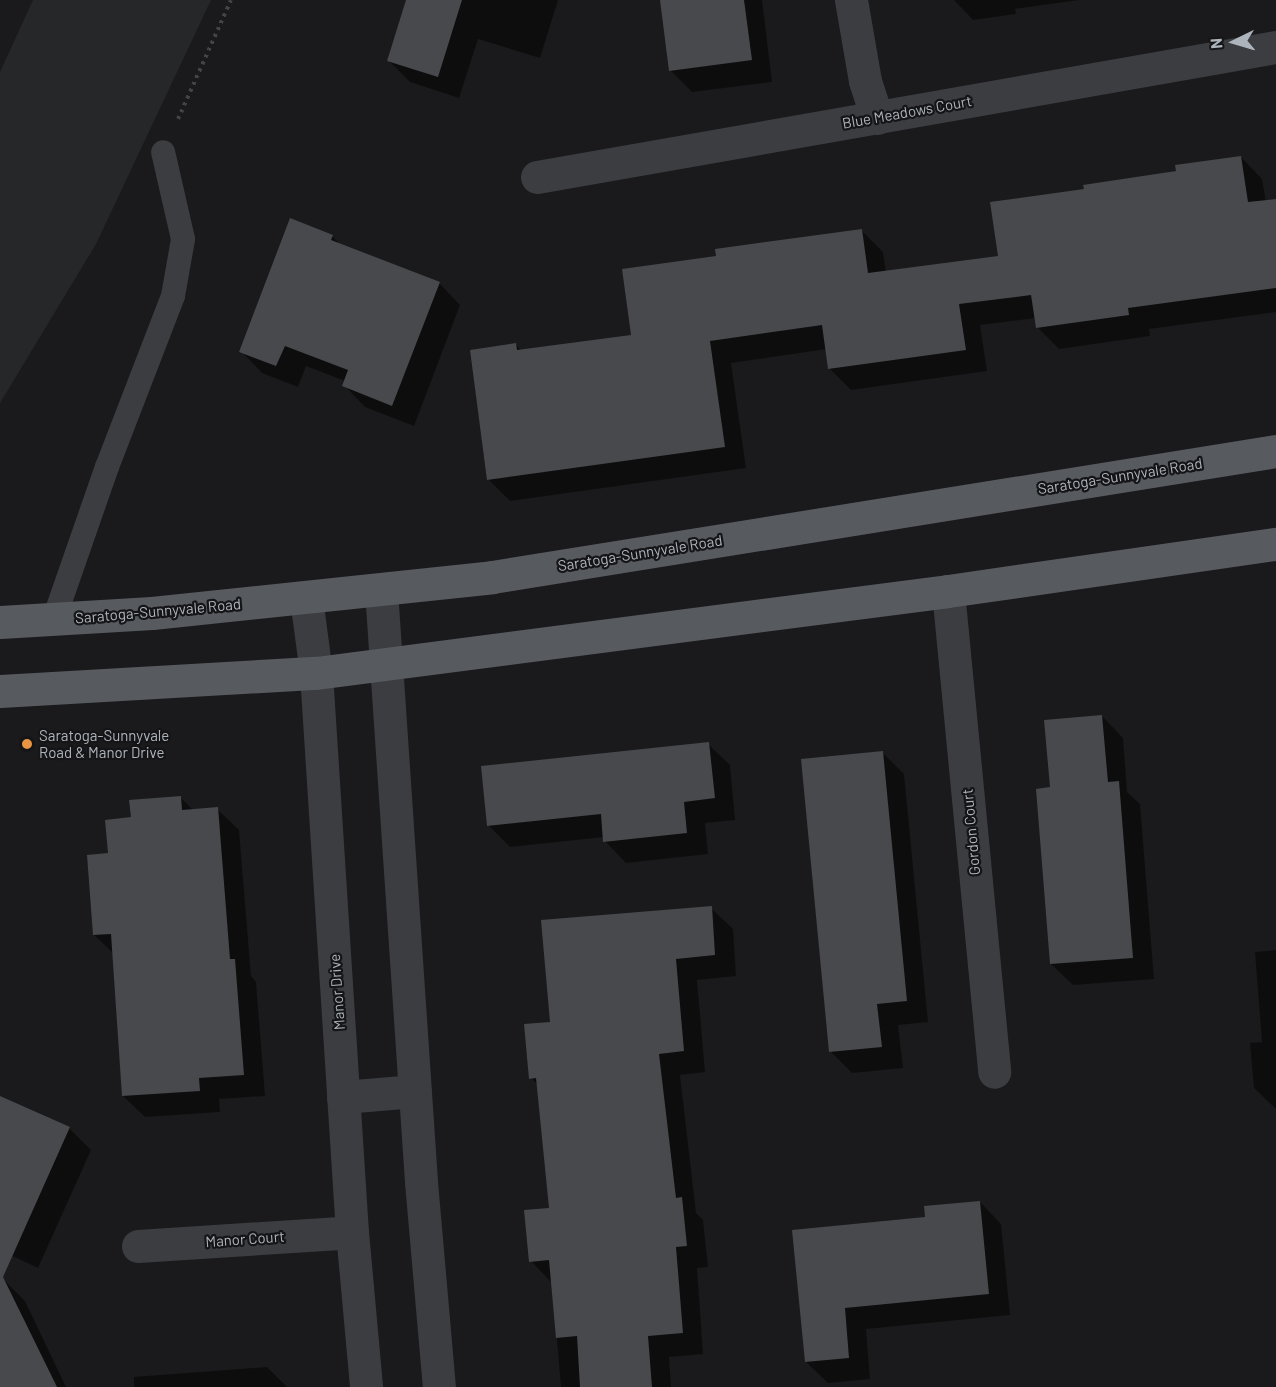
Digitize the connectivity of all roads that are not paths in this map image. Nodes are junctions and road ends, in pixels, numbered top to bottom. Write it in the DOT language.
graph roads {
  1 [pos="851,0"];
  2 [pos="1276,47"];
  3 [pos="876,118"];
  4 [pos="163,153"];
  5 [pos="537,177"];
  6 [pos="1276,451"];
  7 [pos="1276,544"];
  8 [pos="381,590"];
  9 [pos="948,591"];
  10 [pos="306,598"];
  11 [pos="54,619"];
  12 [pos="0,622"];
  13 [pos="387,664"];
  14 [pos="316,673"];
  15 [pos="0,691"];
  16 [pos="994,1072"];
  17 [pos="415,1091"];
  18 [pos="344,1097"];
  19 [pos="352,1232"];
  20 [pos="138,1246"];
  21 [pos="366,1387"];
  22 [pos="439,1387"];
  1 -- 3 [label="street"];
  2 -- 3 [label="street, Blue Meadows Court"];
  3 -- 5 [label="street, Blue Meadows Court"];
  4 -- 11 [label="lane"];
  6 -- 8 [label="main road, Saratoga-Sunnyvale Road"];
  7 -- 9 [label="main road"];
  8 -- 10 [label="main road, Saratoga-Sunnyvale Road"];
  8 -- 13 [label="street"];
  9 -- 13 [label="main road"];
  9 -- 16 [label="street, Gordon Court"];
  10 -- 11 [label="main road, Saratoga-Sunnyvale Road"];
  10 -- 14 [label="street, Manor Drive"];
  11 -- 12 [label="main road, Saratoga-Sunnyvale Road"];
  13 -- 14 [label="main road"];
  13 -- 17 [label="street"];
  14 -- 15 [label="main road"];
  14 -- 18 [label="street, Manor Drive"];
  17 -- 18 [label="street"];
  17 -- 22 [label="street"];
  18 -- 19 [label="street, Manor Drive"];
  19 -- 20 [label="street, Manor Court"];
  19 -- 21 [label="street, Manor Drive"];
}
